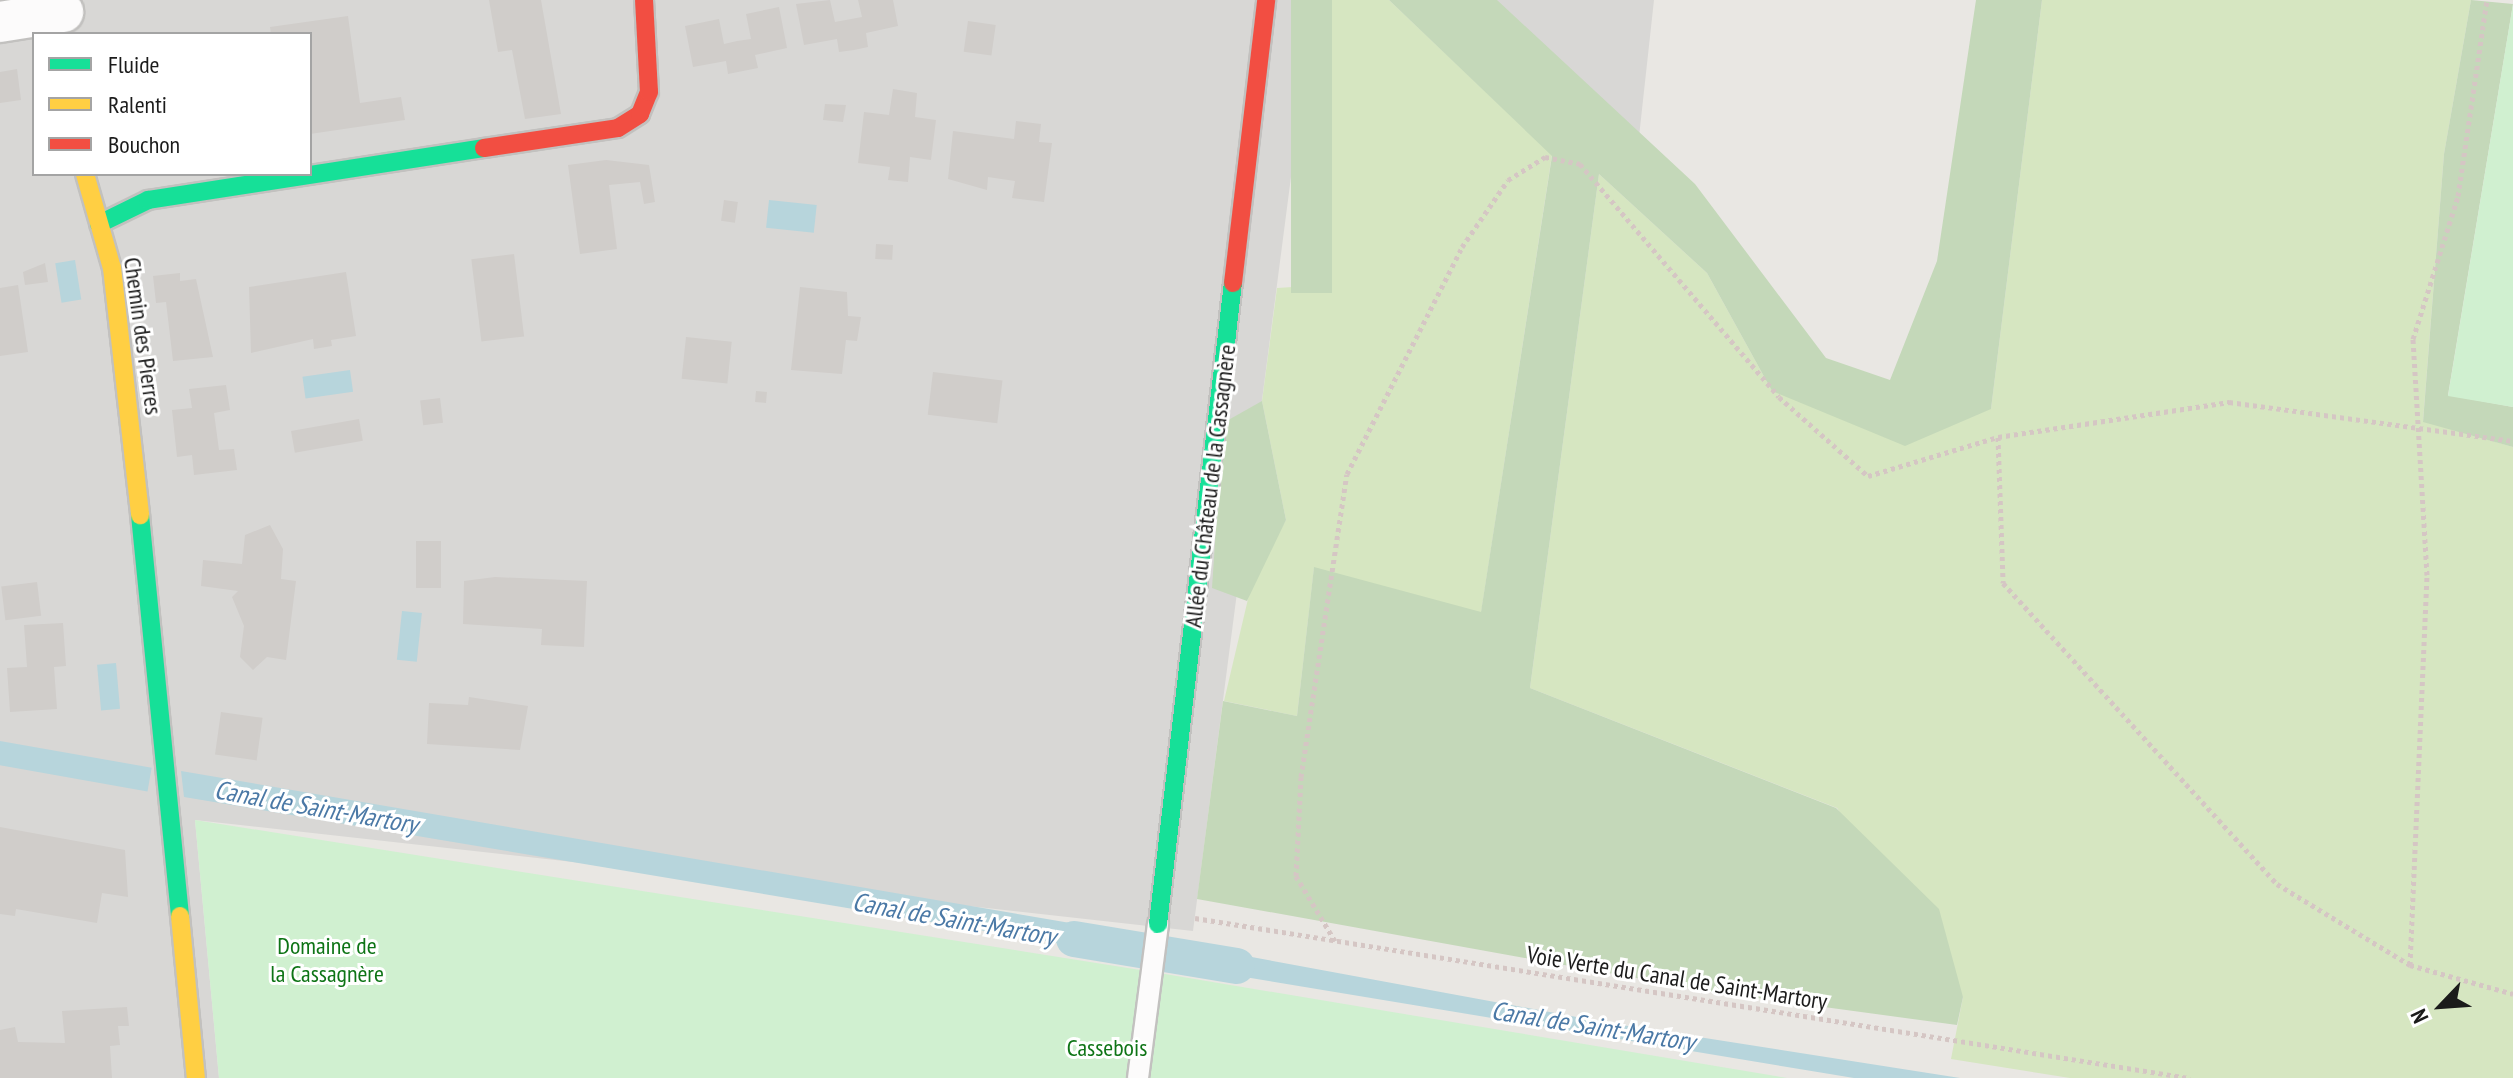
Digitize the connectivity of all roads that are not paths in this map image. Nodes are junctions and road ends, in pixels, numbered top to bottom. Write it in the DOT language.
graph roads {
  1 [pos="644,0"];
  2 [pos="1266,0"];
  3 [pos="63,15"];
  4 [pos="0,22"];
  5 [pos="86,176"];
  6 [pos="99,224"];
  7 [pos="1159,919"];
  8 [pos="196,1078"];
  9 [pos="1138,1078"];
  1 -- 6 [label="street"];
  2 -- 7 [label="street, Allée du Château de la Cassagnère"];
  3 -- 4 [label="street"];
  5 -- 6 [label="street, Chemin des Pierres"];
  6 -- 8 [label="street, Chemin des Pierres"];
  7 -- 9 [label="lane, Allée du Château de la Cassagnère"];
}
